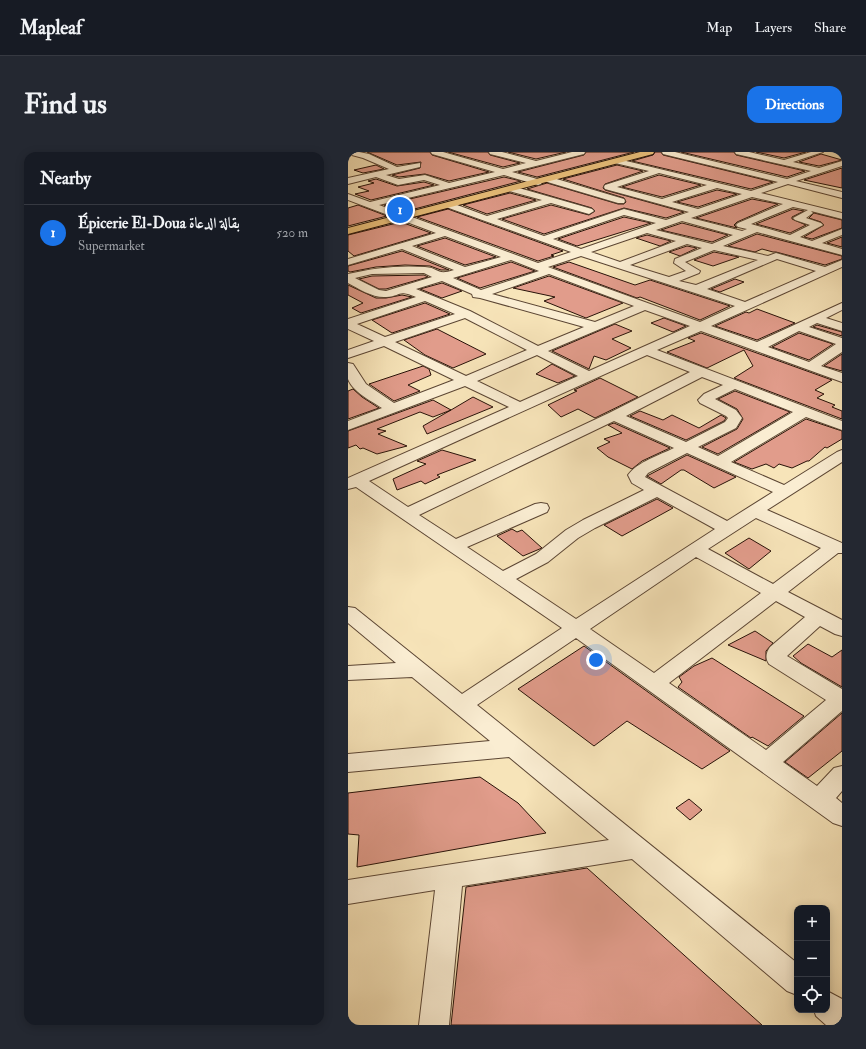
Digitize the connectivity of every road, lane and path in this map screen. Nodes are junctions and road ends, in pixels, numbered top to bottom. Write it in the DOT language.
graph roads {
  1 [pos="350,152"];
  2 [pos="493,152"];
  3 [pos="558,152"];
  4 [pos="581,152"];
  5 [pos="650,152"];
  6 [pos="666,152"];
  7 [pos="739,152"];
  8 [pos="438,153"];
  9 [pos="752,153"];
  10 [pos="377,154"];
  11 [pos="468,154"];
  12 [pos="570,155"];
  13 [pos="366,156"];
  14 [pos="454,157"];
  15 [pos="618,160"];
  16 [pos="408,161"];
  17 [pos="820,161"];
  18 [pos="348,162"];
  19 [pos="785,162"];
  20 [pos="536,164"];
  21 [pos="387,166"];
  22 [pos="838,167"];
  23 [pos="395,169"];
  24 [pos="348,170"];
  25 [pos="660,170"];
  26 [pos="504,172"];
  27 [pos="373,178"];
  28 [pos="348,181"];
  29 [pos="542,181"];
  30 [pos="453,182"];
  31 [pos="788,182"];
  32 [pos="717,185"];
  33 [pos="512,189"];
  34 [pos="394,191"];
  35 [pos="754,194"];
  36 [pos="489,195"];
  37 [pos="842,195"];
  38 [pos="407,196"];
  39 [pos="640,196"];
  40 [pos="348,197"];
  41 [pos="552,200"];
  42 [pos="623,201"];
  43 [pos="663,202"];
  44 [pos="792,204"];
  45 [pos="368,205"];
  46 [pos="449,205"];
  47 [pos="815,209"];
  48 [pos="698,212"];
  49 [pos="622,213"];
  50 [pos="842,216"];
  51 [pos="402,218"];
  52 [pos="486,218"];
  53 [pos="682,218"];
  54 [pos="667,223"];
  55 [pos="586,225"];
  56 [pos="538,227"];
  57 [pos="755,229"];
  58 [pos="349,230"];
  59 [pos="647,230"];
  60 [pos="523,232"];
  61 [pos="842,232"];
  62 [pos="445,233"];
  63 [pos="741,234"];
  64 [pos="791,238"];
  65 [pos="544,239"];
  66 [pos="686,241"];
  67 [pos="812,244"];
  68 [pos="403,246"];
  69 [pos="713,246"];
  70 [pos="580,252"];
  71 [pos="842,252"];
  72 [pos="511,257"];
  73 [pos="768,258"];
  74 [pos="349,261"];
  75 [pos="620,265"];
  76 [pos="835,268"];
  77 [pos="543,269"];
  78 [pos="372,271"];
  79 [pos="465,271"];
  80 [pos="687,275"];
  81 [pos="348,278"];
  82 [pos="443,278"];
  83 [pos="669,281"];
  84 [pos="712,283"];
  85 [pos="697,288"];
  86 [pos="407,289"];
  87 [pos="480,294"];
  88 [pos="426,297"];
  89 [pos="445,305"];
  90 [pos="644,306"];
  91 [pos="745,306"];
  92 [pos="842,306"];
  93 [pos="466,314"];
  94 [pos="817,319"];
  95 [pos="348,324"];
  96 [pos="595,326"];
  97 [pos="700,326"];
  98 [pos="798,327"];
  99 [pos="842,328"];
  100 [pos="385,342"];
  101 [pos="842,342"];
  102 [pos="842,346"];
  103 [pos="757,347"];
  104 [pos="538,350"];
  105 [pos="645,350"];
  106 [pos="348,354"];
  107 [pos="348,367"];
  108 [pos="810,367"];
  109 [pos="701,372"];
  110 [pos="588,376"];
  111 [pos="842,378"];
  112 [pos="465,380"];
  113 [pos="733,385"];
  114 [pos="520,407"];
  115 [pos="393,409"];
  116 [pos="806,411"];
  117 [pos="614,416"];
  118 [pos="348,426"];
  119 [pos="842,426"];
  120 [pos="687,448"];
  121 [pos="842,455"];
  122 [pos="719,462"];
  123 [pos="352,482"];
  124 [pos="657,490"];
  125 [pos="785,491"];
  126 [pos="541,508"];
  127 [pos="755,511"];
  128 [pos="407,514"];
  129 [pos="727,528"];
  130 [pos="454,546"];
  131 [pos="838,548"];
  132 [pos="695,549"];
  133 [pos="502,579"];
  134 [pos="774,592"];
  135 [pos="348,613"];
  136 [pos="818,616"];
  137 [pos="575,628"];
  138 [pos="842,629"];
  139 [pos="416,669"];
  140 [pos="348,673"];
  141 [pos="654,684"];
  142 [pos="842,699"];
  143 [pos="461,705"];
  144 [pos="514,748"];
  145 [pos="348,763"];
  146 [pos="766,763"];
  147 [pos="842,775"];
  148 [pos="819,800"];
  149 [pos="842,816"];
  150 [pos="636,847"];
  151 [pos="450,876"];
  152 [pos="348,892"];
  153 [pos="794,979"];
  154 [pos="434,1025"];
  1 -- 13 [label="street"];
  2 -- 20 [label="street"];
  3 -- 12 [label="street"];
  4 -- 12 [label="street"];
  5 -- 15 [label="main road"];
  6 -- 31 [label="street"];
  7 -- 9 [label="street"];
  8 -- 14 [label="street"];
  8 -- 16 [label="street"];
  9 -- 19 [label="street"];
  10 -- 13 [label="street"];
  11 -- 14 [label="street"];
  12 -- 20 [label="street"];
  13 -- 18 [label="street"];
  13 -- 21 [label="street"];
  14 -- 26 [label="street"];
  15 -- 25 [label="street"];
  15 -- 29 [label="main road"];
  16 -- 21 [label="street"];
  16 -- 23 [label="street"];
  17 -- 19 [label="street"];
  17 -- 19 [label="street"];
  17 -- 22 [label="street"];
  17 -- 31 [label="street"];
  20 -- 26 [label="street"];
  21 -- 23 [label="street"];
  23 -- 27 [label="street"];
  24 -- 27 [label="street"];
  25 -- 32 [label="street"];
  25 -- 39 [label="street"];
  26 -- 29 [label="street"];
  26 -- 30 [label="street"];
  27 -- 28 [label="street"];
  27 -- 30 [label="street"];
  29 -- 33 [label="main road"];
  29 -- 42 [label="street"];
  30 -- 36 [label="street"];
  30 -- 38 [label="street"];
  31 -- 35 [label="street"];
  31 -- 37 [label="street"];
  32 -- 35 [label="street"];
  32 -- 43 [label="street"];
  33 -- 36 [label="main road"];
  33 -- 41 [label="street"];
  34 -- 38 [label="street"];
  35 -- 44 [label="street"];
  35 -- 48 [label="street"];
  36 -- 46 [label="main road"];
  38 -- 45 [label="street"];
  39 -- 42 [label="street"];
  39 -- 43 [label="street"];
  40 -- 45 [label="street"];
  41 -- 52 [label="street"];
  41 -- 55 [label="street"];
  42 -- 49 [label="street"];
  43 -- 48 [label="street"];
  44 -- 47 [label="street"];
  44 -- 57 [label="street"];
  45 -- 51 [label="street"];
  46 -- 51 [label="main road"];
  46 -- 52 [label="street"];
  47 -- 50 [label="street"];
  47 -- 64 [label="street"];
  48 -- 53 [label="street"];
  49 -- 54 [label="street"];
  49 -- 55 [label="street"];
  51 -- 58 [label="main road"];
  51 -- 62 [label="street"];
  52 -- 60 [label="street"];
  53 -- 54 [label="street"];
  53 -- 63 [label="street"];
  54 -- 59 [label="street"];
  55 -- 65 [label="street"];
  56 -- 60 [label="street"];
  57 -- 63 [label="street"];
  57 -- 64 [label="street"];
  59 -- 66 [label="street"];
  59 -- 70 [label="street"];
  60 -- 65 [label="street"];
  61 -- 67 [label="street"];
  62 -- 68 [label="street"];
  62 -- 72 [label="street"];
  63 -- 69 [label="street"];
  64 -- 67 [label="street"];
  65 -- 70 [label="street"];
  66 -- 69 [label="street"];
  66 -- 75 [label="street"];
  67 -- 71 [label="street"];
  68 -- 74 [label="street"];
  68 -- 79 [label="street"];
  69 -- 73 [label="street"];
  69 -- 80 [label="street"];
  70 -- 75 [label="street"];
  70 -- 77 [label="street"];
  72 -- 77 [label="street"];
  72 -- 79 [label="street"];
  73 -- 76 [label="street"];
  73 -- 84 [label="street"];
  74 -- 78 [label="street"];
  75 -- 83 [label="street"];
  76 -- 91 [label="street"];
  77 -- 87 [label="street"];
  77 -- 90 [label="street"];
  78 -- 81 [label="street"];
  78 -- 82 [label="street"];
  79 -- 82 [label="street"];
  80 -- 83 [label="street"];
  80 -- 84 [label="street"];
  81 -- 86 [label="street"];
  82 -- 86 [label="street"];
  82 -- 87 [label="street"];
  83 -- 85 [label="street"];
  84 -- 85 [label="street"];
  85 -- 91 [label="street"];
  86 -- 88 [label="street"];
  87 -- 89 [label="street"];
  87 -- 96 [label="street"];
  88 -- 89 [label="street"];
  88 -- 95 [label="street"];
  89 -- 93 [label="street"];
  90 -- 96 [label="street"];
  90 -- 97 [label="street"];
  91 -- 97 [label="street"];
  92 -- 94 [label="street"];
  93 -- 100 [label="street"];
  93 -- 104 [label="street"];
  94 -- 98 [label="street"];
  94 -- 99 [label="street"];
  95 -- 100 [label="street"];
  96 -- 104 [label="street"];
  97 -- 103 [label="street"];
  97 -- 105 [label="street"];
  98 -- 101 [label="street"];
  98 -- 103 [label="street"];
  100 -- 106 [label="street"];
  100 -- 112 [label="street"];
  102 -- 108 [label="street"];
  103 -- 108 [label="street"];
  104 -- 110 [label="street"];
  104 -- 112 [label="street"];
  105 -- 109 [label="street"];
  105 -- 110 [label="street"];
  107 -- 115 [label="street"];
  108 -- 111 [label="street"];
  109 -- 113 [label="street"];
  109 -- 117 [label="street"];
  110 -- 114 [label="street"];
  112 -- 114 [label="street"];
  112 -- 115 [label="street"];
  113 -- 116 [label="street"];
  113 -- 120 [label="street"];
  114 -- 123 [label="street"];
  115 -- 118 [label="street"];
  116 -- 119 [label="street"];
  116 -- 122 [label="street"];
  117 -- 120 [label="street"];
  117 -- 128 [label="street"];
  120 -- 122 [label="street"];
  120 -- 124 [label="street"];
  121 -- 125 [label="street"];
  122 -- 125 [label="street"];
  123 -- 128 [label="street"];
  124 -- 129 [label="street"];
  124 -- 133 [label="street"];
  125 -- 127 [label="street"];
  126 -- 130 [label="street"];
  127 -- 129 [label="street"];
  127 -- 131 [label="street"];
  128 -- 130 [label="street"];
  129 -- 132 [label="street"];
  130 -- 133 [label="street"];
  131 -- 134 [label="street"];
  132 -- 134 [label="street"];
  132 -- 137 [label="street"];
  133 -- 137 [label="street"];
  134 -- 136 [label="street"];
  134 -- 141 [label="street"];
  135 -- 139 [label="street"];
  136 -- 138 [label="street"];
  136 -- 142 [label="street"];
  137 -- 141 [label="street"];
  137 -- 143 [label="street"];
  139 -- 140 [label="street"];
  139 -- 143 [label="street"];
  141 -- 146 [label="street"];
  142 -- 146 [label="street"];
  143 -- 144 [label="street"];
  144 -- 145 [label="street"];
  144 -- 150 [label="street"];
  146 -- 148 [label="street"];
  147 -- 148 [label="street"];
  148 -- 149 [label="street"];
  150 -- 151 [label="street"];
  150 -- 153 [label="street"];
  151 -- 152 [label="street"];
  151 -- 154 [label="street"];
}
